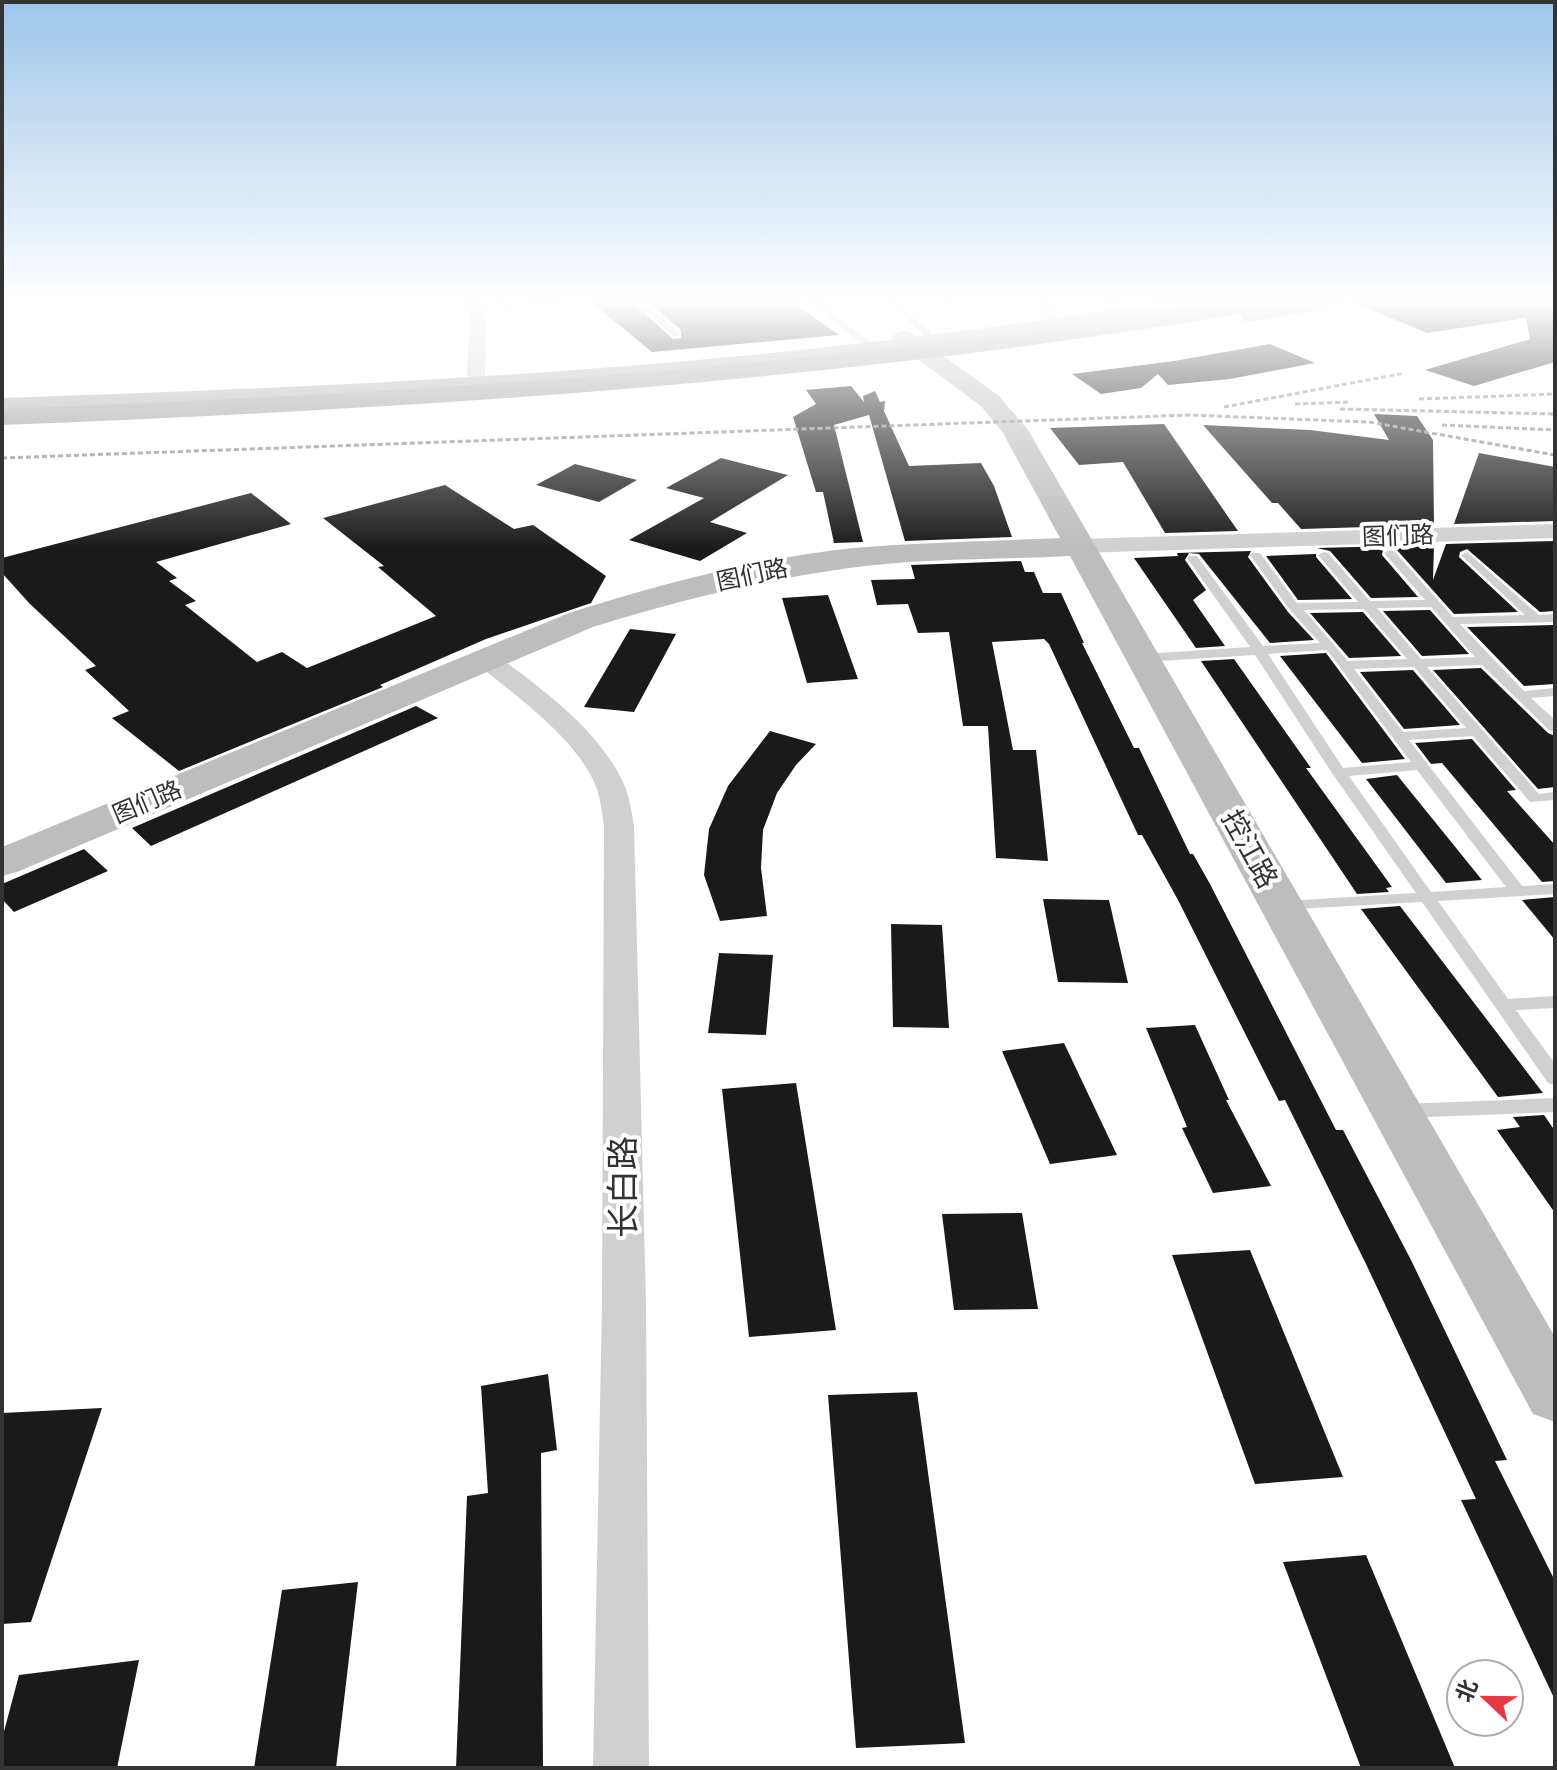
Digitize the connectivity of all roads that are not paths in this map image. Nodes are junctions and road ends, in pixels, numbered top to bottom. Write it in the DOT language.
graph roads {
  1 [pos="337,384"];
  2 [pos="416,384"];
  3 [pos="467,384"];
  4 [pos="556,384"];
  5 [pos="624,384"];
  6 [pos="628,384"];
  7 [pos="636,384"];
  8 [pos="654,384"];
  9 [pos="969,384"];
  10 [pos="339,399"];
  11 [pos="2,402"];
  12 [pos="393,405"];
  13 [pos="2,417"];
  14 [pos="1555,531"];
  15 [pos="1080,546"];
  16 [pos="1390,553"];
  17 [pos="1256,555"];
  18 [pos="1324,555"];
  19 [pos="1467,555"];
  20 [pos="1193,558"];
  21 [pos="1434,603"];
  22 [pos="1367,605"];
  23 [pos="1294,607"];
  24 [pos="1535,618"];
  25 [pos="1555,618"];
  26 [pos="1450,621"];
  27 [pos="1330,646"];
  28 [pos="1258,649"];
  29 [pos="1143,658"];
  30 [pos="486,659"];
  31 [pos="1485,661"];
  32 [pos="1418,664"];
  33 [pos="1345,665"];
  34 [pos="1555,692"];
  35 [pos="1521,695"];
  36 [pos="1555,728"];
  37 [pos="1477,731"];
  38 [pos="1399,737"];
  39 [pos="1420,765"];
  40 [pos="1339,773"];
  41 [pos="1555,796"];
  42 [pos="2,863"];
  43 [pos="1555,889"];
  44 [pos="1517,891"];
  45 [pos="1429,897"];
  46 [pos="1282,906"];
  47 [pos="1555,1002"];
  48 [pos="1504,1005"];
  49 [pos="1555,1078"];
  50 [pos="1555,1105"];
  51 [pos="1398,1111"];
  52 [pos="1550,1377"];
  53 [pos="621,1768"];
  1 -- 11 [label="main road"];
  2 -- 11 [label="highway"];
  3 -- 11 [label="main road"];
  4 -- 10 [label="main road"];
  5 -- 6 [label="highway"];
  5 -- 7 [label="highway"];
  5 -- 13 [label="highway"];
  8 -- 12 [label="main road"];
  9 -- 15 [label="main road, 控江路"];
  10 -- 12 [label="main road"];
  10 -- 13 [label="main road"];
  12 -- 13 [label="main road"];
  14 -- 15 [label="street, 图们路"];
  15 -- 29 [label="main road, 控江路"];
  15 -- 30 [label="main road, 图们路"];
  16 -- 21 [label="lane"];
  17 -- 23 [label="lane"];
  18 -- 22 [label="lane"];
  19 -- 24 [label="lane"];
  20 -- 28 [label="lane"];
  21 -- 22 [label="lane"];
  21 -- 26 [label="lane"];
  22 -- 23 [label="lane"];
  22 -- 32 [label="lane"];
  23 -- 27 [label="lane"];
  24 -- 25 [label="lane"];
  24 -- 26 [label="lane"];
  26 -- 31 [label="lane"];
  27 -- 28 [label="lane"];
  27 -- 33 [label="lane"];
  28 -- 29 [label="lane"];
  28 -- 40 [label="lane"];
  29 -- 46 [label="main road, 控江路"];
  30 -- 42 [label="main road, 图们路"];
  30 -- 53 [label="street, 长白路"];
  31 -- 32 [label="lane"];
  31 -- 35 [label="lane"];
  32 -- 33 [label="lane"];
  32 -- 37 [label="lane"];
  33 -- 38 [label="lane"];
  34 -- 35 [label="lane"];
  35 -- 36 [label="lane"];
  37 -- 38 [label="lane"];
  37 -- 41 [label="lane"];
  38 -- 39 [label="lane"];
  39 -- 40 [label="lane"];
  39 -- 44 [label="lane"];
  40 -- 45 [label="lane"];
  43 -- 44 [label="lane"];
  44 -- 45 [label="lane"];
  45 -- 46 [label="lane"];
  45 -- 48 [label="lane"];
  46 -- 51 [label="main road, 控江路"];
  47 -- 48 [label="lane"];
  48 -- 49 [label="lane"];
  50 -- 51 [label="lane"];
  51 -- 52 [label="main road, 控江路"];
}
